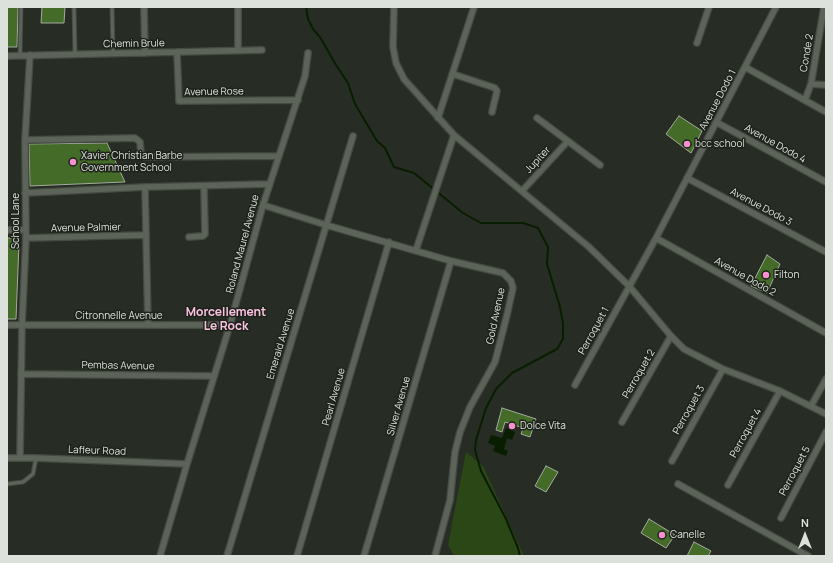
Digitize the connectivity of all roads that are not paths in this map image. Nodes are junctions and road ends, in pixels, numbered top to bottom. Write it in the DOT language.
graph roads {
  1 [pos="22,7"];
  2 [pos="74,7"];
  3 [pos="112,7"];
  4 [pos="144,7"];
  5 [pos="238,7"];
  6 [pos="394,7"];
  7 [pos="474,7"];
  8 [pos="710,7"];
  9 [pos="776,7"];
  10 [pos="824,7"];
  11 [pos="697,43"];
  12 [pos="238,50"];
  13 [pos="262,50"];
  14 [pos="177,52"];
  15 [pos="114,53"];
  16 [pos="145,53"];
  17 [pos="308,53"];
  18 [pos="75,54"];
  19 [pos="30,55"];
  20 [pos="7,56"];
  21 [pos="20,56"];
  22 [pos="745,67"];
  23 [pos="453,74"];
  24 [pos="811,84"];
  25 [pos="826,85"];
  26 [pos="298,100"];
  27 [pos="805,100"];
  28 [pos="492,112"];
  29 [pos="826,112"];
  30 [pos="438,118"];
  31 [pos="537,118"];
  32 [pos="716,122"];
  33 [pos="454,135"];
  34 [pos="354,136"];
  35 [pos="25,140"];
  36 [pos="568,141"];
  37 [pos="279,156"];
  38 [pos="600,165"];
  39 [pos="687,178"];
  40 [pos="826,182"];
  41 [pos="270,184"];
  42 [pos="204,186"];
  43 [pos="145,187"];
  44 [pos="522,191"];
  45 [pos="25,192"];
  46 [pos="263,205"];
  47 [pos="326,226"];
  48 [pos="7,230"];
  49 [pos="26,230"];
  50 [pos="146,235"];
  51 [pos="189,237"];
  52 [pos="26,238"];
  53 [pos="656,238"];
  54 [pos="388,242"];
  55 [pos="416,250"];
  56 [pos="826,252"];
  57 [pos="451,261"];
  58 [pos="629,286"];
  59 [pos="7,325"];
  60 [pos="22,325"];
  61 [pos="148,325"];
  62 [pos="230,325"];
  63 [pos="826,333"];
  64 [pos="671,336"];
  65 [pos="723,368"];
  66 [pos="21,374"];
  67 [pos="214,376"];
  68 [pos="826,379"];
  69 [pos="575,385"];
  70 [pos="780,391"];
  71 [pos="811,406"];
  72 [pos="826,414"];
  73 [pos="622,422"];
  74 [pos="826,432"];
  75 [pos="7,458"];
  76 [pos="20,458"];
  77 [pos="36,458"];
  78 [pos="672,461"];
  79 [pos="187,464"];
  80 [pos="7,484"];
  81 [pos="678,484"];
  82 [pos="728,485"];
  83 [pos="781,518"];
  84 [pos="438,550"];
  85 [pos="160,556"];
  86 [pos="227,556"];
  87 [pos="296,556"];
  88 [pos="364,556"];
  89 [pos="436,556"];
  90 [pos="442,556"];
  91 [pos="808,556"];
  1 -- 21 [label="lane"];
  2 -- 18 [label="lane"];
  3 -- 15 [label="lane"];
  4 -- 16 [label="street"];
  5 -- 12 [label="street"];
  6 -- 30 [label="street"];
  7 -- 23 [label="street"];
  8 -- 11 [label="street"];
  9 -- 22 [label="street, Avenue Dodo 1"];
  10 -- 24 [label="street, Conde 2"];
  12 -- 13 [label="street, Chemin Brule"];
  12 -- 14 [label="street, Chemin Brule"];
  14 -- 16 [label="street, Chemin Brule"];
  14 -- 26 [label="street, Avenue Rose"];
  15 -- 16 [label="street, Chemin Brule"];
  15 -- 18 [label="street, Chemin Brule"];
  17 -- 26 [label="street, Roland Maurel Avenue"];
  18 -- 19 [label="street, Chemin Brule"];
  19 -- 21 [label="street, Chemin Brule"];
  19 -- 35 [label="street, School Lane"];
  20 -- 21 [label="street, Chemin Brule"];
  22 -- 27 [label="street"];
  22 -- 32 [label="street, Avenue Dodo 1"];
  23 -- 28 [label="street"];
  23 -- 30 [label="street"];
  24 -- 25 [label="street"];
  24 -- 27 [label="street, Conde 2"];
  26 -- 37 [label="street, Roland Maurel Avenue"];
  27 -- 29 [label="street"];
  30 -- 33 [label="street"];
  31 -- 36 [label="street"];
  32 -- 39 [label="street, Avenue Dodo 1"];
  32 -- 40 [label="street, Avenue Dodo 4"];
  33 -- 44 [label="street"];
  33 -- 55 [label="street"];
  34 -- 47 [label="street, Emerald Avenue"];
  35 -- 37 [label="street"];
  35 -- 45 [label="street, School Lane"];
  36 -- 38 [label="street"];
  36 -- 44 [label="street, Jupiter"];
  37 -- 41 [label="street, Roland Maurel Avenue"];
  39 -- 53 [label="street, Avenue Dodo 1"];
  39 -- 56 [label="street, Avenue Dodo 3"];
  41 -- 42 [label="street"];
  41 -- 46 [label="street, Roland Maurel Avenue"];
  42 -- 43 [label="street"];
  42 -- 51 [label="street"];
  43 -- 45 [label="street"];
  43 -- 50 [label="street"];
  44 -- 58 [label="street"];
  45 -- 49 [label="street, School Lane"];
  46 -- 47 [label="street, Gold Avenue"];
  46 -- 62 [label="street, Roland Maurel Avenue"];
  47 -- 54 [label="street, Gold Avenue"];
  47 -- 86 [label="street, Emerald Avenue"];
  48 -- 49 [label="street"];
  49 -- 52 [label="street, School Lane"];
  50 -- 52 [label="street, Avenue Palmier"];
  50 -- 61 [label="street"];
  52 -- 60 [label="street, School Lane"];
  53 -- 58 [label="street, Avenue Dodo 1"];
  53 -- 63 [label="street, Avenue Dodo 2"];
  54 -- 55 [label="street, Gold Avenue"];
  54 -- 87 [label="street, Pearl Avenue"];
  55 -- 57 [label="street, Gold Avenue"];
  57 -- 84 [label="street, Gold Avenue"];
  57 -- 88 [label="street, Silver Avenue"];
  58 -- 64 [label="street"];
  58 -- 69 [label="street, Perroquet 1"];
  59 -- 60 [label="street, Citronnelle Avenue"];
  60 -- 61 [label="street, Citronnelle Avenue"];
  60 -- 66 [label="street, School Lane"];
  61 -- 62 [label="street, Citronnelle Avenue"];
  62 -- 67 [label="street, Roland Maurel Avenue"];
  64 -- 65 [label="street"];
  64 -- 73 [label="street, Perroquet 2"];
  65 -- 70 [label="street"];
  65 -- 78 [label="street, Perroquet 3"];
  66 -- 67 [label="street, Pembas Avenue"];
  66 -- 76 [label="street, School Lane"];
  67 -- 79 [label="street, Roland Maurel Avenue"];
  68 -- 71 [label="street"];
  70 -- 71 [label="street"];
  70 -- 82 [label="street, Perroquet 4"];
  71 -- 72 [label="street"];
  74 -- 83 [label="street, Perroquet 5"];
  75 -- 76 [label="street, Lafleur Road"];
  76 -- 77 [label="street, Lafleur Road"];
  77 -- 79 [label="street, Lafleur Road"];
  77 -- 80 [label="lane"];
  79 -- 85 [label="street, Roland Maurel Avenue"];
  81 -- 91 [label="street"];
  84 -- 89 [label="street, Gold Avenue"];
  84 -- 90 [label="street"];
}
